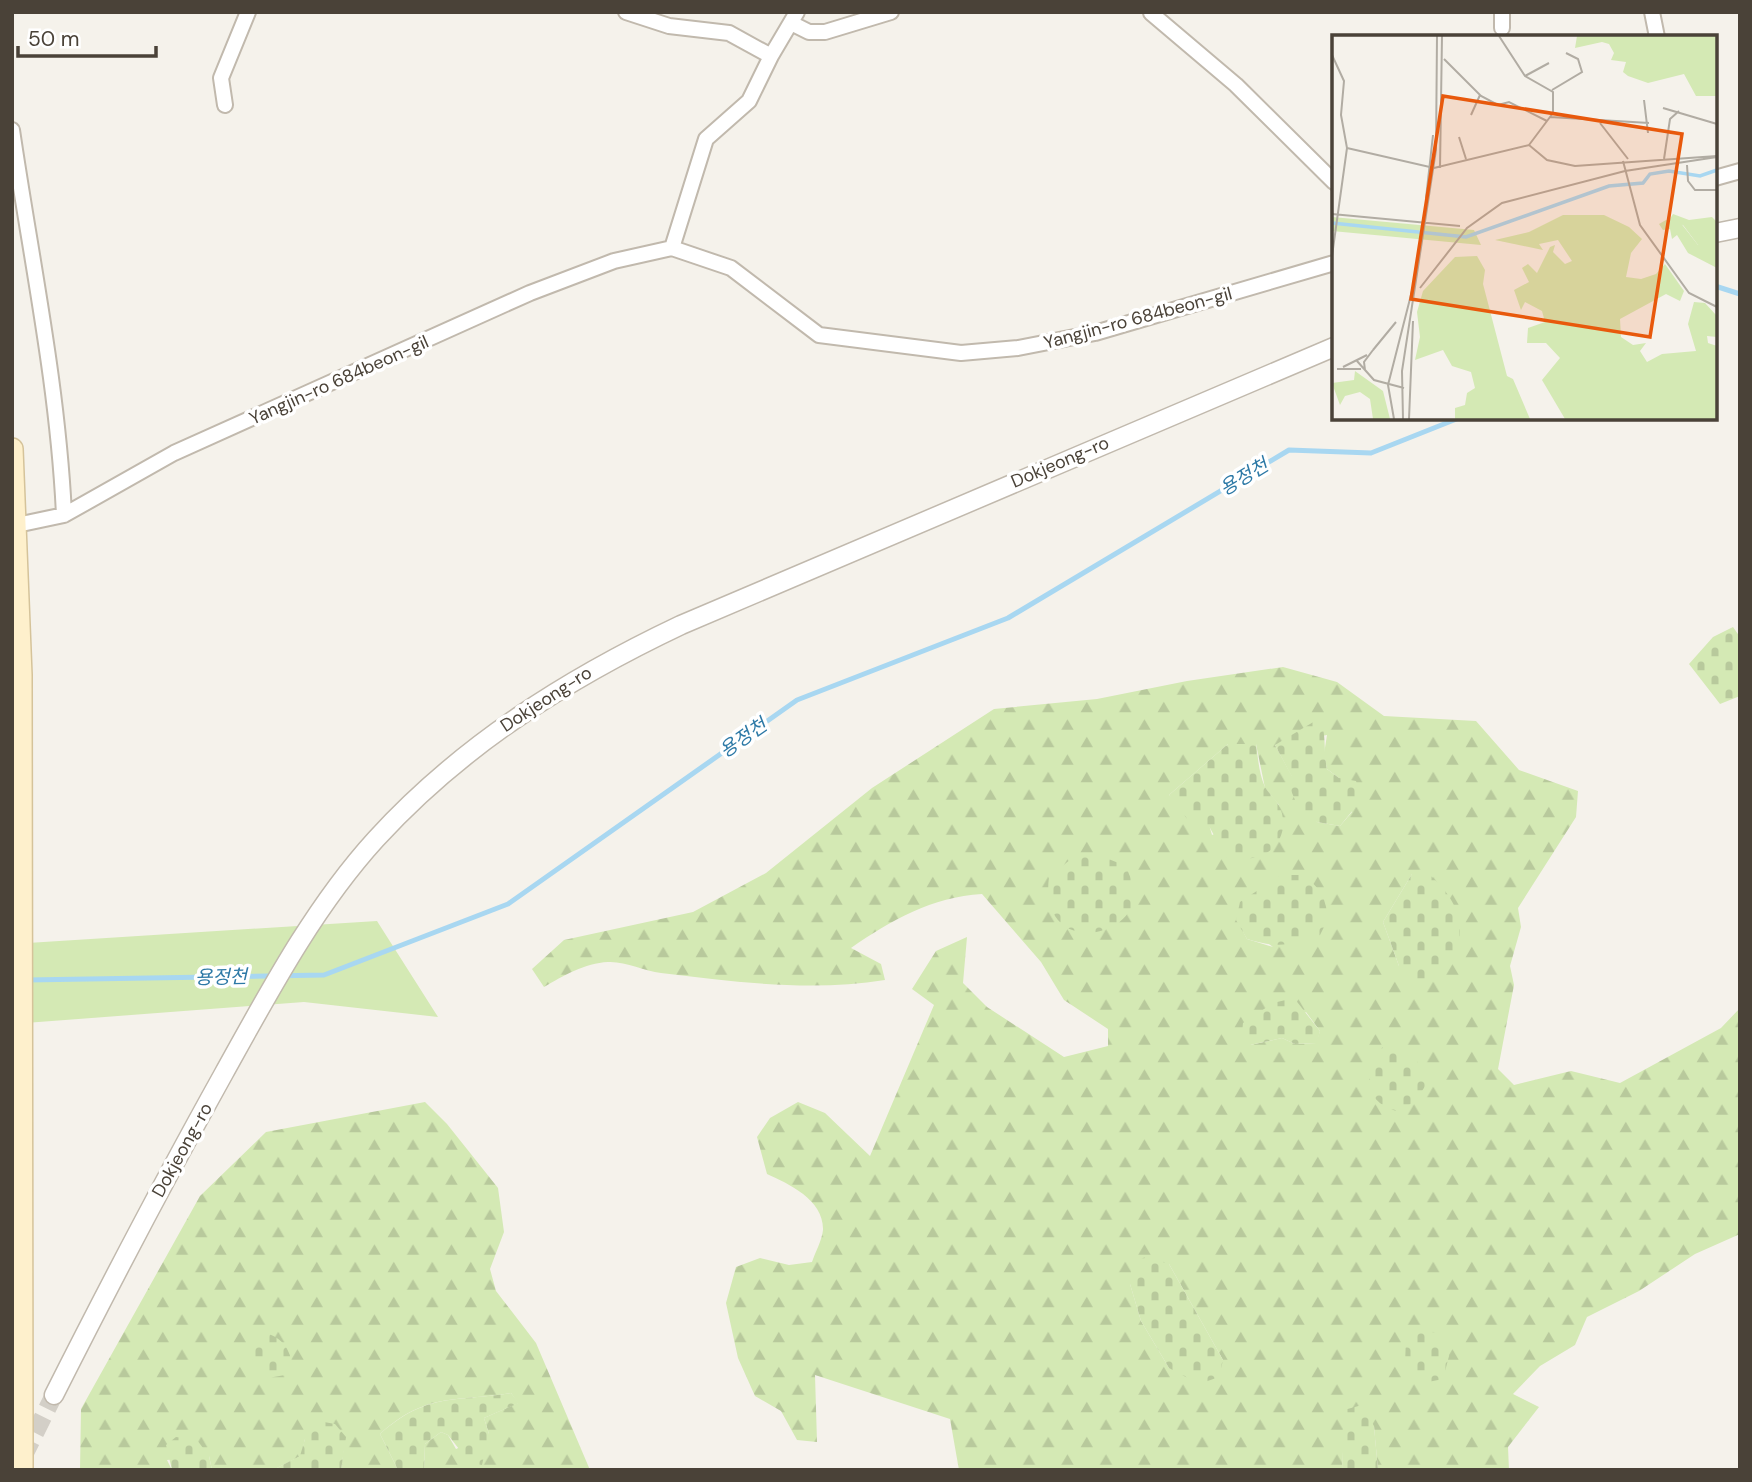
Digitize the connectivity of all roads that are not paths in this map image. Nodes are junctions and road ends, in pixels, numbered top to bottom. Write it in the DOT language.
graph roads {
  1 [pos="248,12"];
  2 [pos="626,12"];
  3 [pos="891,12"];
  4 [pos="1145,12"];
  5 [pos="1502,12"];
  6 [pos="1652,12"];
  7 [pos="1151,13"];
  8 [pos="794,18"];
  9 [pos="1502,28"];
  10 [pos="1657,35"];
  11 [pos="771,56"];
  12 [pos="225,105"];
  13 [pos="12,130"];
  14 [pos="1740,171"];
  15 [pos="1717,177"];
  16 [pos="1332,180"];
  17 [pos="1740,228"];
  18 [pos="1717,233"];
  19 [pos="672,248"];
  20 [pos="1332,263"];
  21 [pos="1332,348"];
  22 [pos="12,449"];
  23 [pos="64,515"];
  24 [pos="14,526"];
  25 [pos="24,1369"];
  26 [pos="54,1395"];
  27 [pos="22,1470"];
  28 [pos="29,1470"];
  1 -- 12 [label="street"];
  2 -- 11 [label="street"];
  3 -- 8 [label="street"];
  4 -- 7 [label="street"];
  5 -- 9 [label="street"];
  6 -- 10 [label="street"];
  7 -- 16 [label="street"];
  8 -- 11 [label="street"];
  11 -- 19 [label="street"];
  13 -- 23 [label="street"];
  14 -- 15 [label="street"];
  17 -- 18 [label="street"];
  19 -- 20 [label="street, Yangjin-ro 684beon-gil"];
  19 -- 23 [label="street, Yangjin-ro 684beon-gil"];
  21 -- 26 [label="street, Dokjeong-ro"];
  22 -- 24 [label="main road"];
  23 -- 24 [label="street, Yangjin-ro 684beon-gil"];
  24 -- 25 [label="main road"];
  25 -- 27 [label="main road"];
  25 -- 28 [label="main road"];
}
